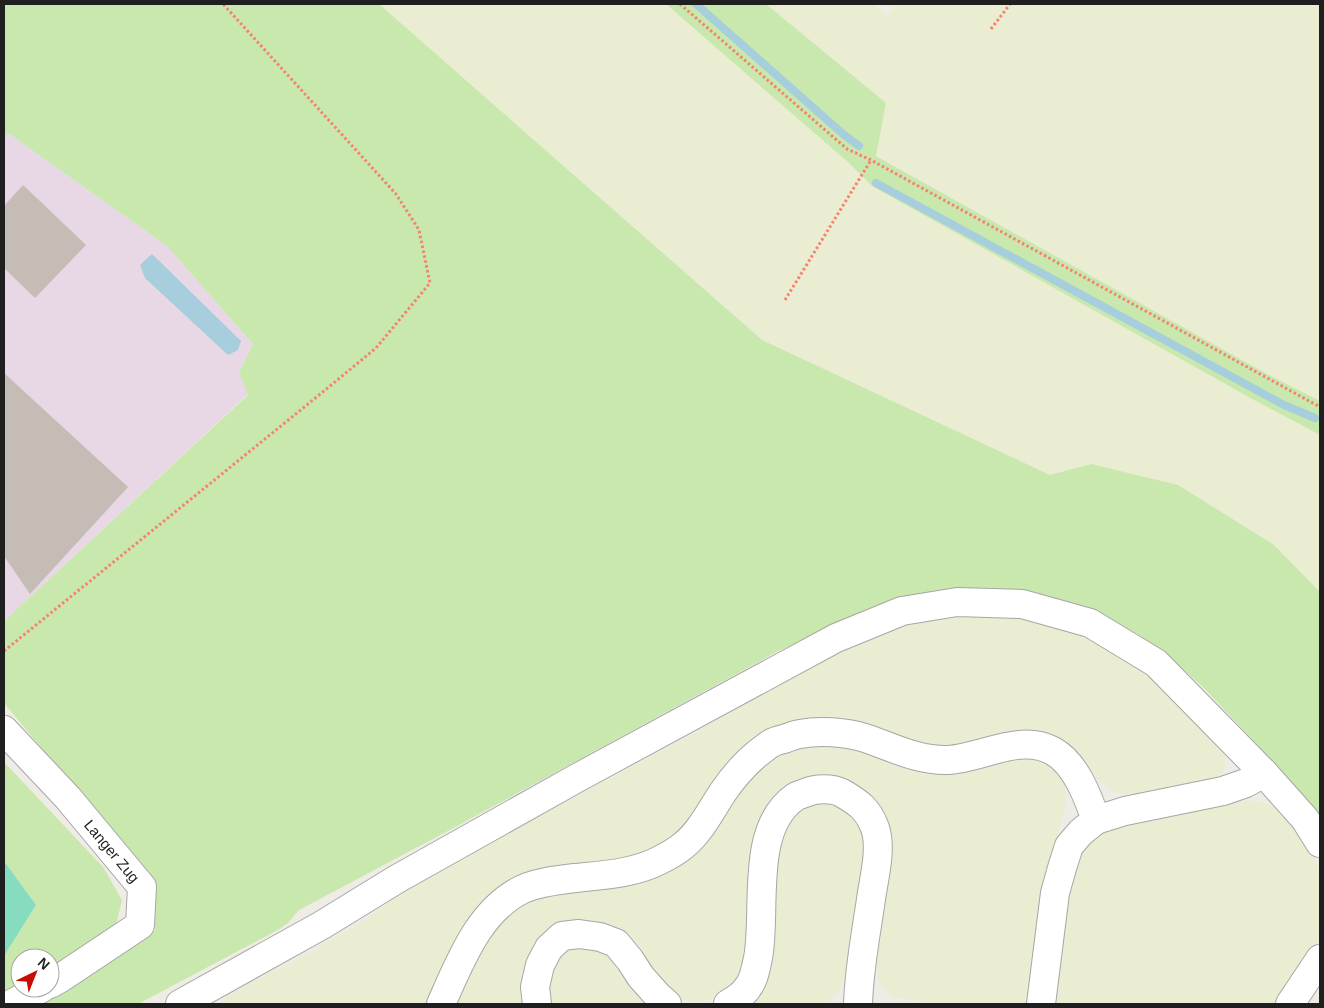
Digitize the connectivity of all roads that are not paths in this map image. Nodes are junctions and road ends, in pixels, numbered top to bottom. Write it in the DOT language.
graph roads {
  1 [pos="4,730"];
  2 [pos="1264,773"];
  3 [pos="1096,820"];
  4 [pos="1320,843"];
  5 [pos="1320,959"];
  6 [pos="60,978"];
  7 [pos="23,998"];
  8 [pos="11,1004"];
  9 [pos="183,1004"];
  10 [pos="441,1004"];
  11 [pos="537,1004"];
  12 [pos="668,1004"];
  13 [pos="728,1004"];
  14 [pos="858,1004"];
  15 [pos="1041,1004"];
  16 [pos="1290,1004"];
  1 -- 6 [label="lane, Langer Zug"];
  2 -- 3 [label="lane"];
  2 -- 4 [label="lane"];
  2 -- 9 [label="lane"];
  3 -- 10 [label="lane"];
  3 -- 15 [label="lane"];
  5 -- 16 [label="lane"];
  7 -- 8 [label="lane"];
  11 -- 12 [label="lane"];
  13 -- 14 [label="lane"];
}
